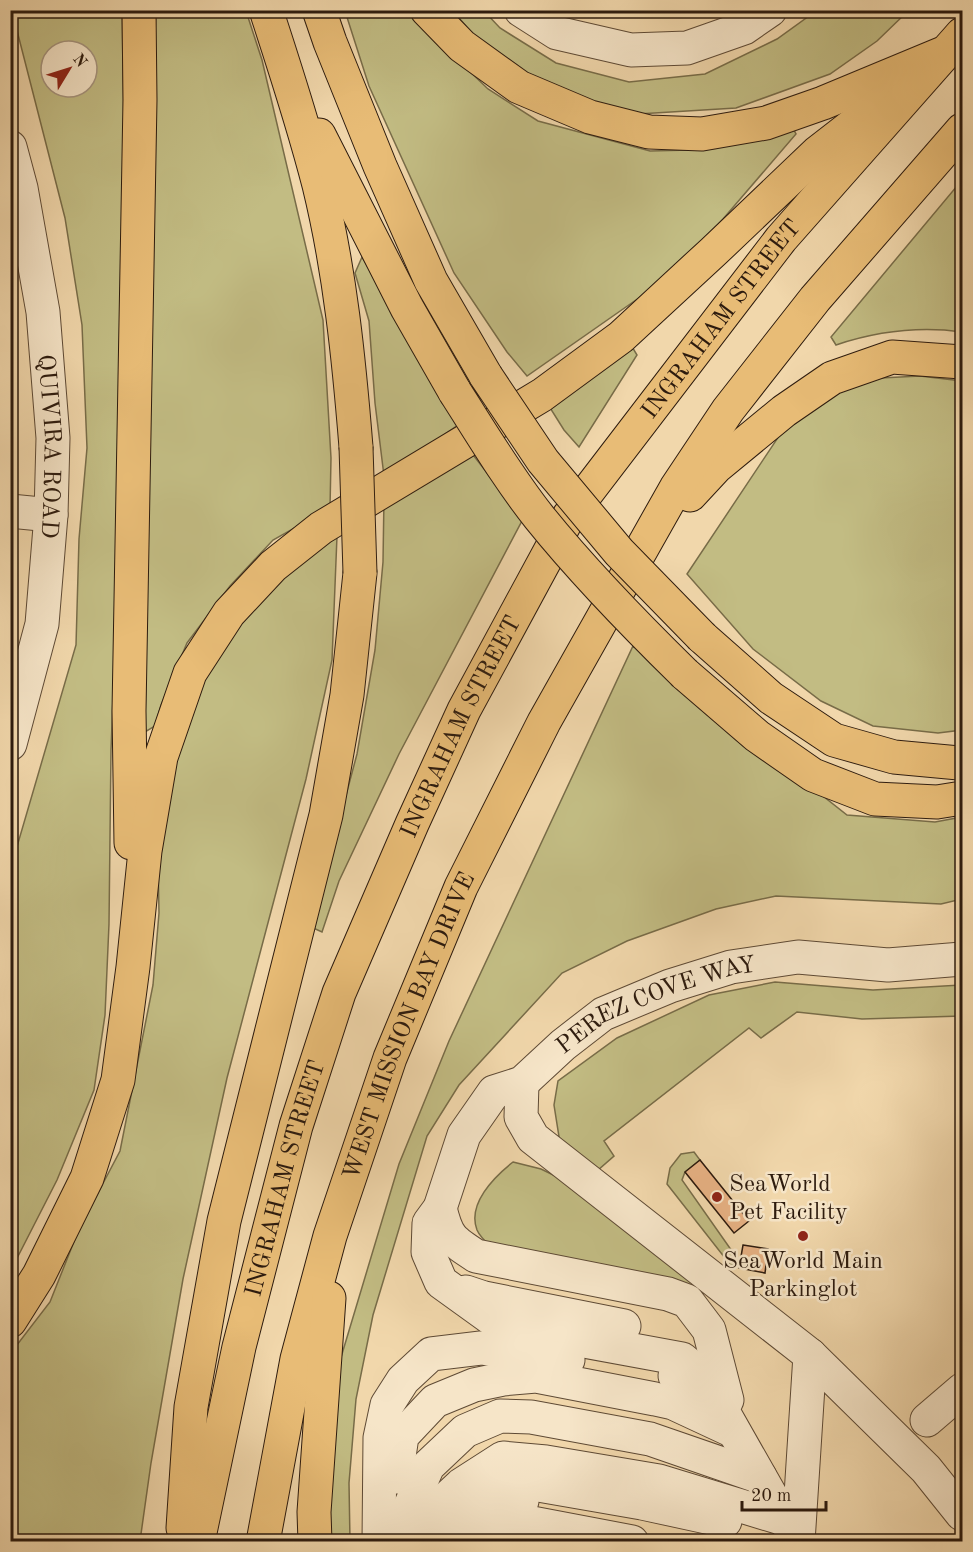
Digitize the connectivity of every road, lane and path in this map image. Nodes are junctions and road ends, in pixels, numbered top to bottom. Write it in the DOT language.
graph roads {
  1 [pos="139,10"];
  2 [pos="266,10"];
  3 [pos="319,10"];
  4 [pos="428,10"];
  5 [pos="521,10"];
  6 [pos="770,10"];
  7 [pos="955,43"];
  8 [pos="290,81"];
  9 [pos="963,130"];
  10 [pos="10,147"];
  11 [pos="16,188"];
  12 [pos="963,362"];
  13 [pos="10,511"];
  14 [pos="51,515"];
  15 [pos="646,543"];
  16 [pos="10,744"];
  17 [pos="963,762"];
  18 [pos="963,798"];
  19 [pos="963,959"];
  20 [pos="133,967"];
  21 [pos="522,1083"];
  22 [pos="440,1208"];
  23 [pos="330,1236"];
  24 [pos="10,1321"];
  25 [pos="810,1355"];
  26 [pos="710,1366"];
  27 [pos="963,1390"];
  28 [pos="927,1420"];
  29 [pos="768,1491"];
  30 [pos="963,1514"];
  31 [pos="183,1542"];
  32 [pos="198,1542"];
  33 [pos="262,1542"];
  34 [pos="315,1542"];
  35 [pos="379,1542"];
  36 [pos="394,1542"];
  37 [pos="406,1542"];
  38 [pos="426,1542"];
  39 [pos="436,1542"];
  40 [pos="457,1542"];
  41 [pos="632,1542"];
  42 [pos="742,1542"];
  1 -- 20 [label="main road"];
  2 -- 8 [label="main road"];
  3 -- 17 [label="main road, bridge"];
  4 -- 7 [label="main road"];
  5 -- 6 [label="street"];
  7 -- 20 [label="main road"];
  7 -- 32 [label="main road, INGRAHAM STREET"];
  8 -- 18 [label="main road, bridge"];
  8 -- 31 [label="main road, bridge"];
  9 -- 15 [label="main road"];
  10 -- 11 [label="street, QUIVIRA ROAD"];
  11 -- 14 [label="street, QUIVIRA ROAD"];
  12 -- 15 [label="main road"];
  13 -- 14 [label="street"];
  14 -- 16 [label="street, QUIVIRA ROAD"];
  15 -- 23 [label="main road, WEST MISSION BAY DRIVE"];
  19 -- 21 [label="street, PEREZ COVE WAY"];
  20 -- 24 [label="main road"];
  21 -- 22 [label="street, PEREZ COVE WAY"];
  21 -- 25 [label="street"];
  22 -- 26 [label="street"];
  22 -- 26 [label="street, PEREZ COVE WAY"];
  23 -- 33 [label="main road, WEST MISSION BAY DRIVE"];
  23 -- 34 [label="main road"];
  25 -- 29 [label="street"];
  25 -- 30 [label="street"];
  26 -- 29 [label="street"];
  27 -- 28 [label="street"];
  29 -- 35 [label="street"];
  29 -- 36 [label="street"];
  29 -- 37 [label="street"];
  29 -- 38 [label="street"];
  39 -- 42 [label="street"];
  40 -- 41 [label="street"];
}
